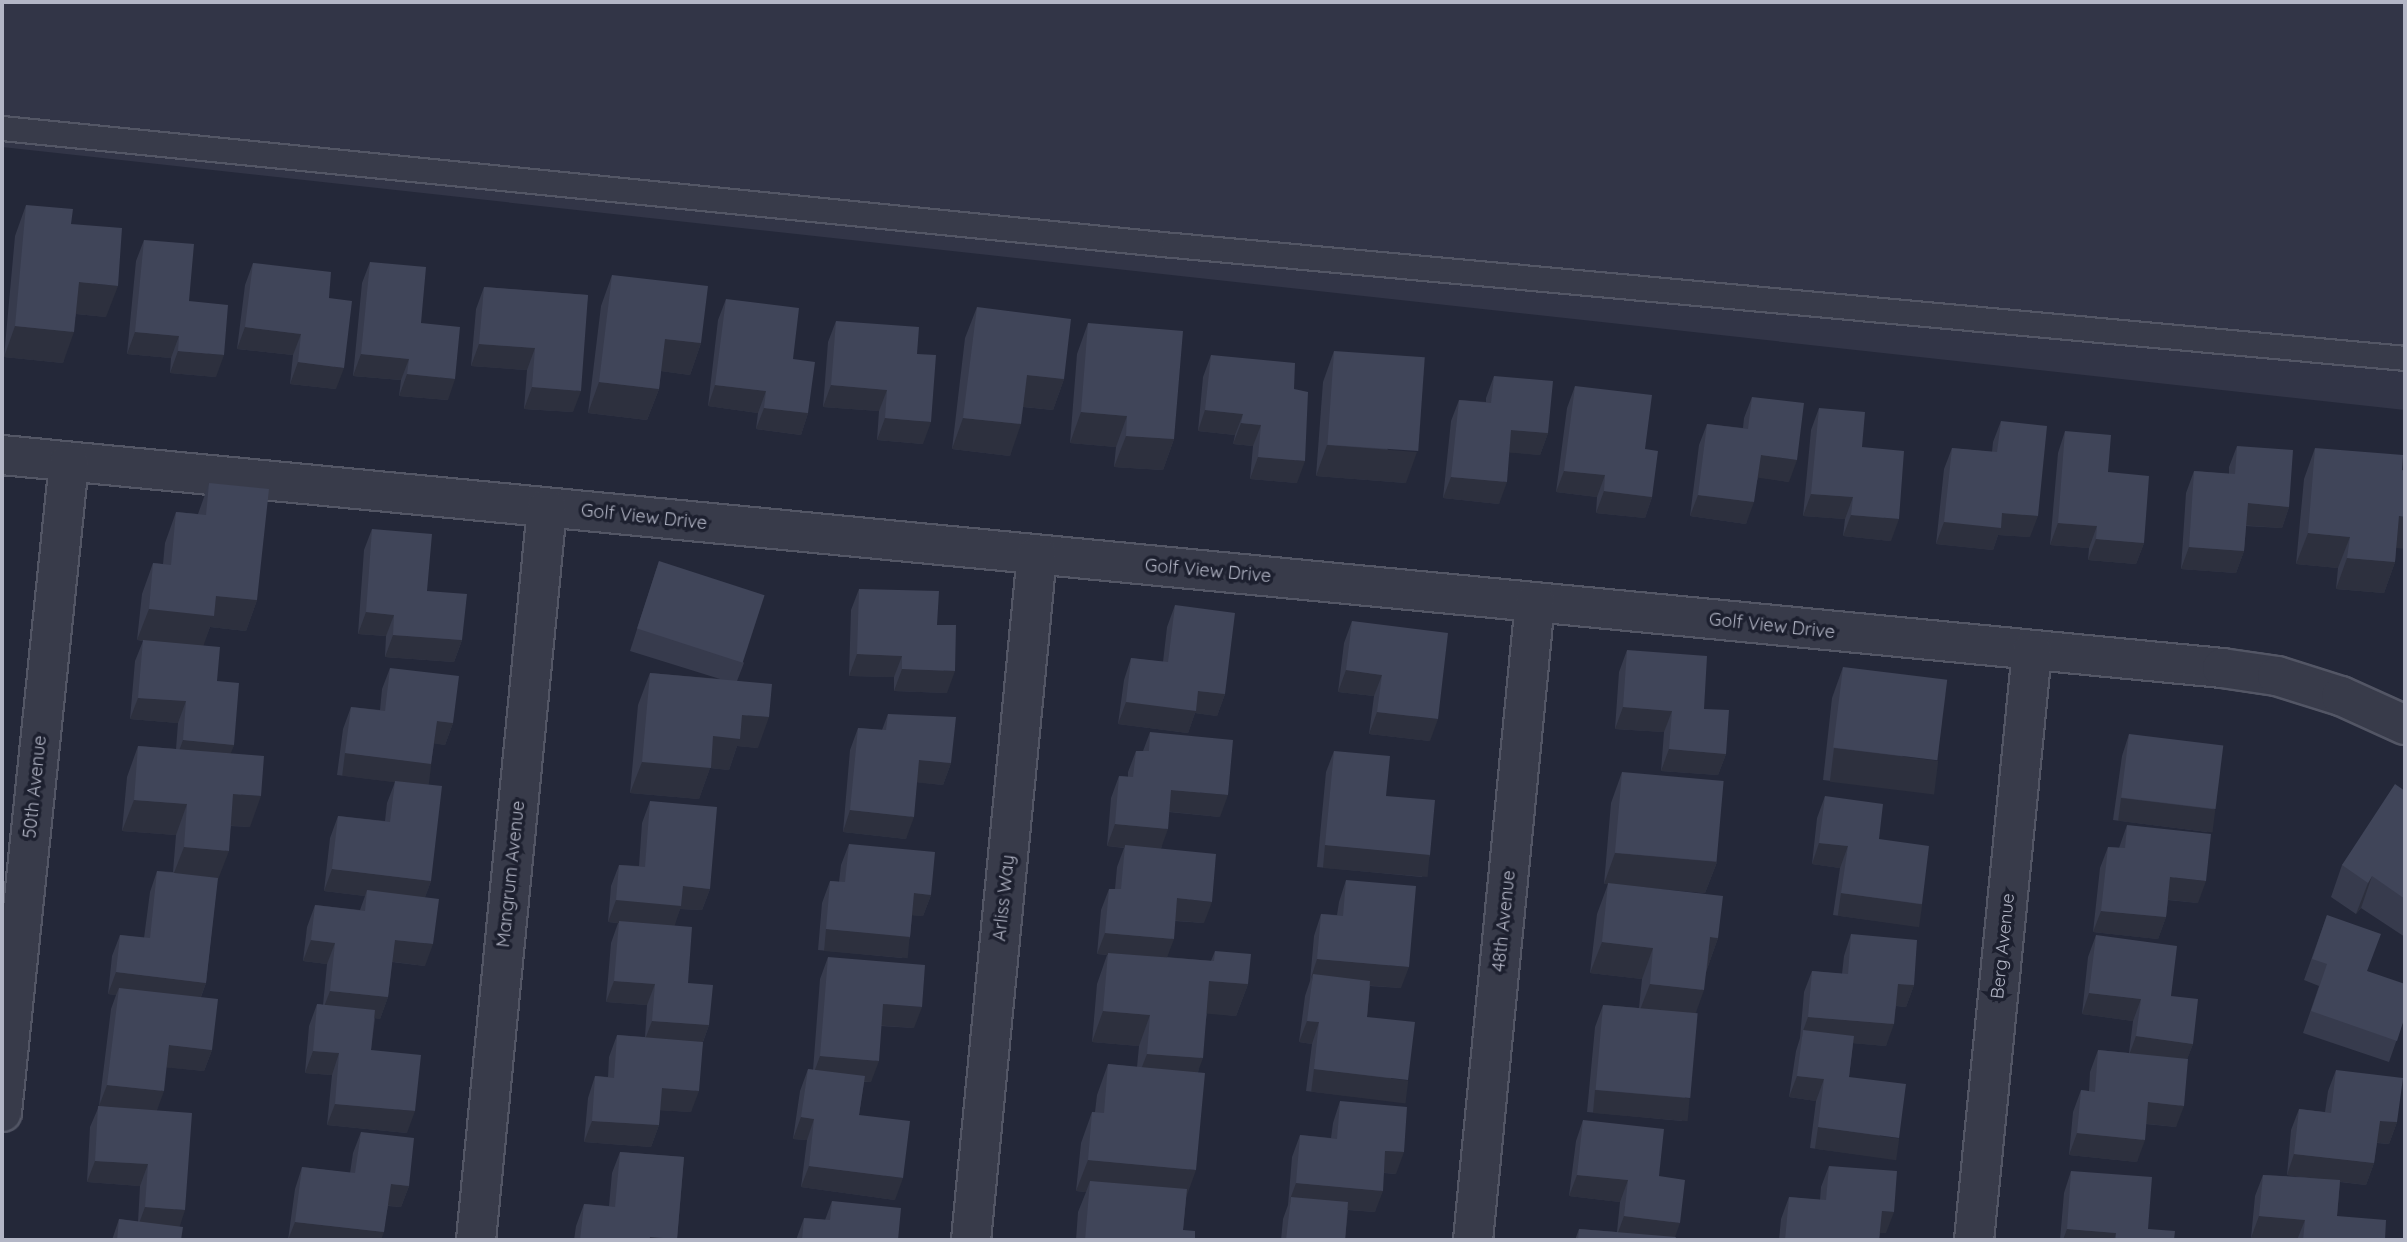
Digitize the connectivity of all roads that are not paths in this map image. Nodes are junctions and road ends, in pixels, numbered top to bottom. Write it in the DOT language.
graph roads {
  1 [pos="2,128"];
  2 [pos="2405,358"];
  3 [pos="2,455"];
  4 [pos="69,462"];
  5 [pos="547,508"];
  6 [pos="1037,555"];
  7 [pos="1535,602"];
  8 [pos="2032,651"];
  9 [pos="2405,725"];
  10 [pos="2,1112"];
  11 [pos="476,1240"];
  12 [pos="971,1240"];
  13 [pos="1472,1240"];
  14 [pos="1974,1240"];
  1 -- 2 [label="lane"];
  3 -- 4 [label="street, Golf View Drive"];
  4 -- 5 [label="street, Golf View Drive"];
  4 -- 10 [label="street, 50th Avenue"];
  5 -- 6 [label="street, Golf View Drive"];
  5 -- 11 [label="street, Mangrum Avenue"];
  6 -- 7 [label="street, Golf View Drive"];
  6 -- 12 [label="street, Arliss Way"];
  7 -- 8 [label="street, Golf View Drive"];
  7 -- 13 [label="street, 48th Avenue"];
  8 -- 9 [label="street, Golf View Drive"];
  8 -- 14 [label="street, Berg Avenue"];
}
